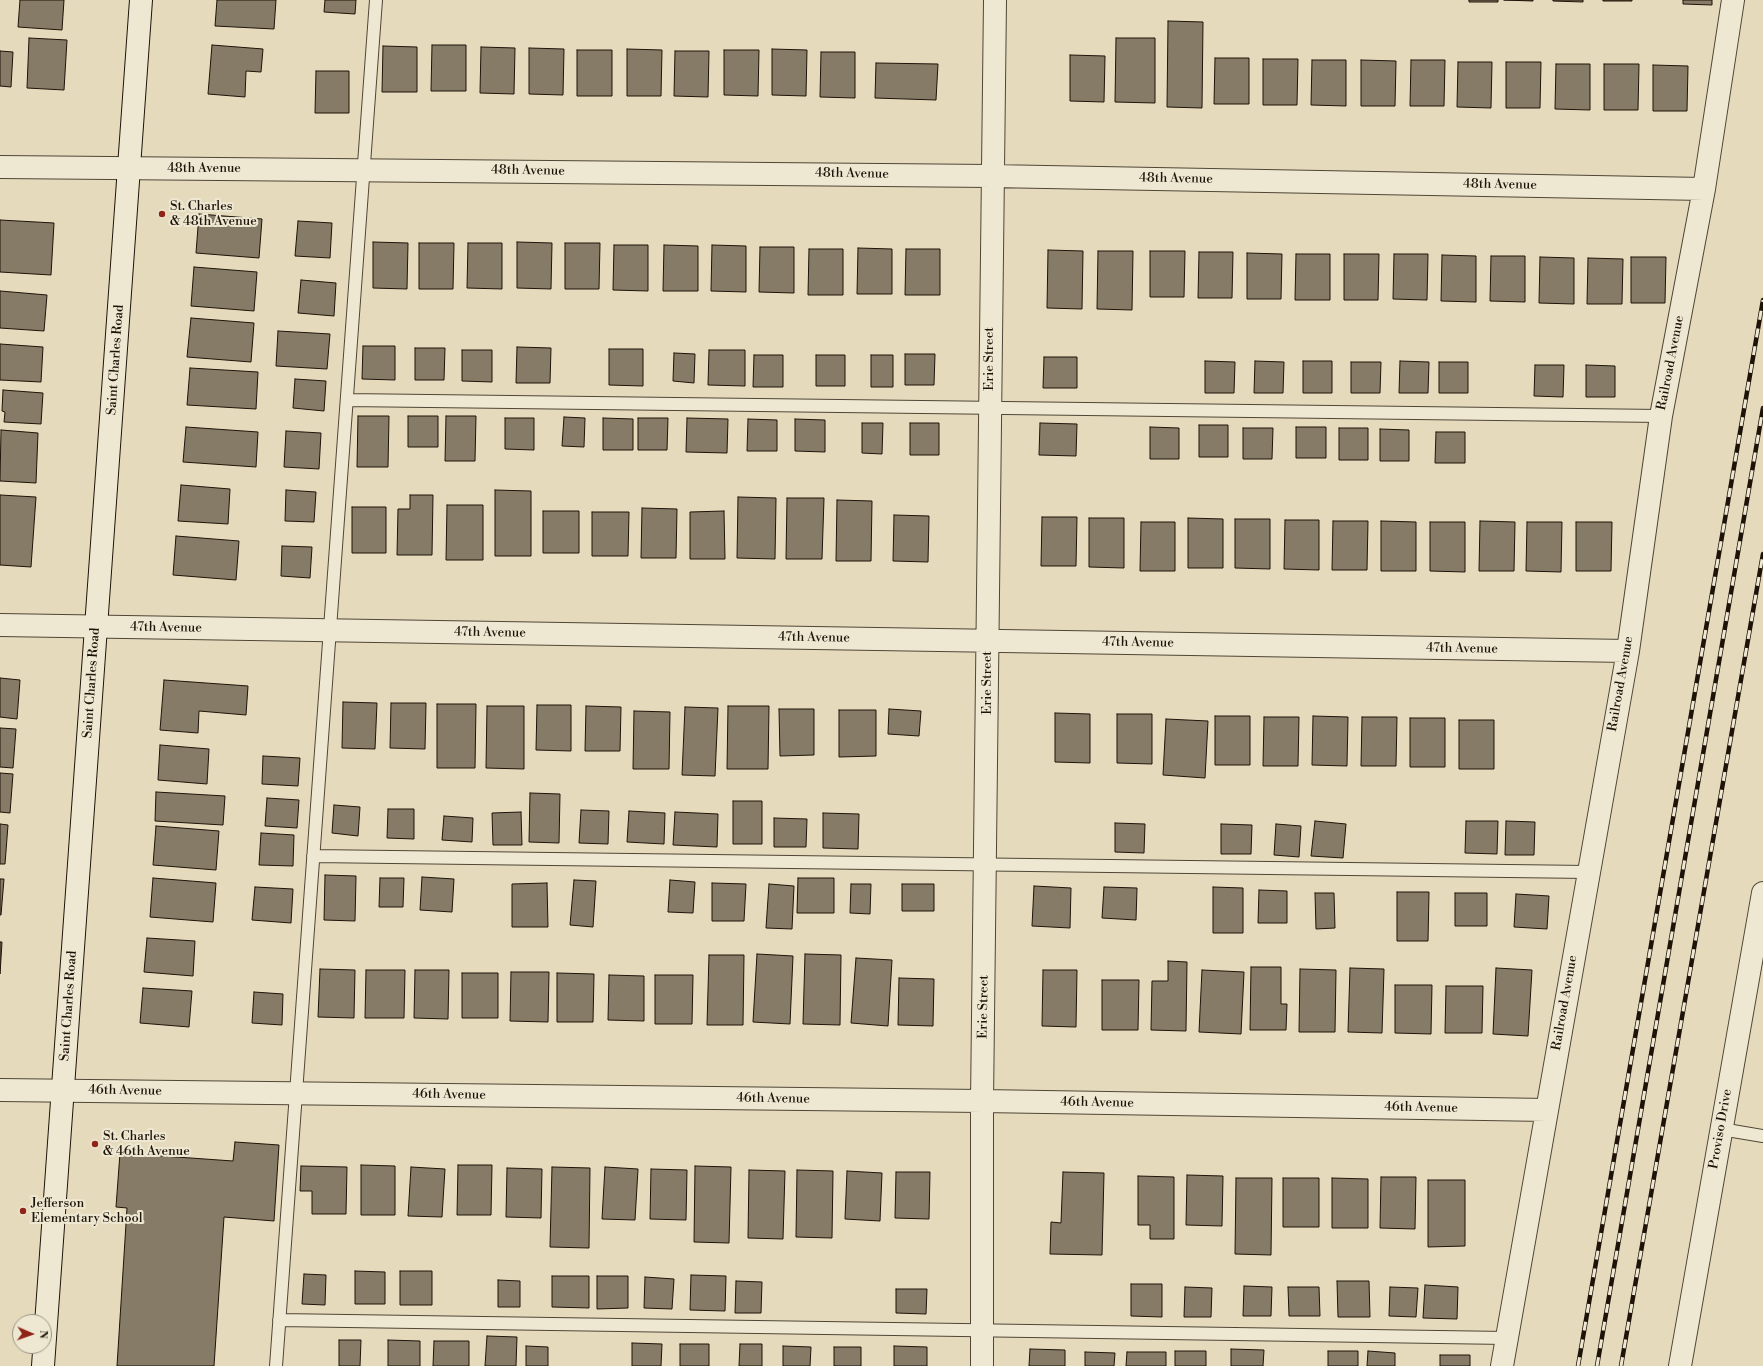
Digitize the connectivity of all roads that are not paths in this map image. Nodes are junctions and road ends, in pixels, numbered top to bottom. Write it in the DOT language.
graph roads {
  1 [pos="141,0"];
  2 [pos="376,0"];
  3 [pos="994,0"];
  4 [pos="1733,0"];
  5 [pos="0,167"];
  6 [pos="129,168"];
  7 [pos="364,169"];
  8 [pos="992,176"];
  9 [pos="1704,189"];
  10 [pos="347,400"];
  11 [pos="990,408"];
  12 [pos="1661,416"];
  13 [pos="0,625"];
  14 [pos="96,626"];
  15 [pos="330,631"];
  16 [pos="988,640"];
  17 [pos="1628,652"];
  18 [pos="314,856"];
  19 [pos="986,864"];
  20 [pos="1588,872"];
  21 [pos="1763,893"];
  22 [pos="0,1090"];
  23 [pos="63,1090"];
  24 [pos="296,1093"];
  25 [pos="982,1101"];
  26 [pos="1547,1110"];
  27 [pos="1721,1129"];
  28 [pos="1763,1136"];
  29 [pos="279,1320"];
  30 [pos="982,1331"];
  31 [pos="1507,1338"];
  32 [pos="43,1366"];
  33 [pos="276,1366"];
  34 [pos="982,1366"];
  35 [pos="1502,1366"];
  36 [pos="1680,1366"];
  1 -- 6 [label="street, Saint Charles Road"];
  2 -- 7 [label="lane"];
  3 -- 8 [label="street, Erie Street"];
  4 -- 9 [label="street, Railroad Avenue"];
  5 -- 6 [label="street, 48th Avenue"];
  6 -- 7 [label="street, 48th Avenue"];
  6 -- 14 [label="street, Saint Charles Road"];
  7 -- 8 [label="street, 48th Avenue"];
  7 -- 10 [label="lane"];
  8 -- 9 [label="street, 48th Avenue"];
  8 -- 11 [label="street, Erie Street"];
  9 -- 12 [label="street, Railroad Avenue"];
  10 -- 11 [label="lane"];
  10 -- 15 [label="lane"];
  11 -- 12 [label="lane"];
  11 -- 16 [label="street, Erie Street"];
  12 -- 17 [label="street, Railroad Avenue"];
  13 -- 14 [label="street, 47th Avenue"];
  14 -- 15 [label="street, 47th Avenue"];
  14 -- 23 [label="street, Saint Charles Road"];
  15 -- 16 [label="street, 47th Avenue"];
  15 -- 18 [label="lane"];
  16 -- 17 [label="street, 47th Avenue"];
  16 -- 19 [label="street, Erie Street"];
  17 -- 20 [label="street, Railroad Avenue"];
  18 -- 19 [label="lane"];
  18 -- 24 [label="lane"];
  19 -- 20 [label="lane"];
  19 -- 25 [label="street, Erie Street"];
  20 -- 26 [label="street, Railroad Avenue"];
  21 -- 27 [label="street, Proviso Drive"];
  22 -- 23 [label="street, 46th Avenue"];
  23 -- 24 [label="street, 46th Avenue"];
  23 -- 32 [label="street, Saint Charles Road"];
  24 -- 25 [label="street, 46th Avenue"];
  24 -- 29 [label="lane"];
  25 -- 26 [label="street, 46th Avenue"];
  25 -- 30 [label="street, Erie Street"];
  26 -- 31 [label="street, Railroad Avenue"];
  27 -- 28 [label="lane"];
  27 -- 36 [label="street, Proviso Drive"];
  29 -- 30 [label="lane"];
  29 -- 33 [label="lane"];
  30 -- 31 [label="lane"];
  30 -- 34 [label="street, Erie Street"];
  31 -- 35 [label="street, Railroad Avenue"];
}
